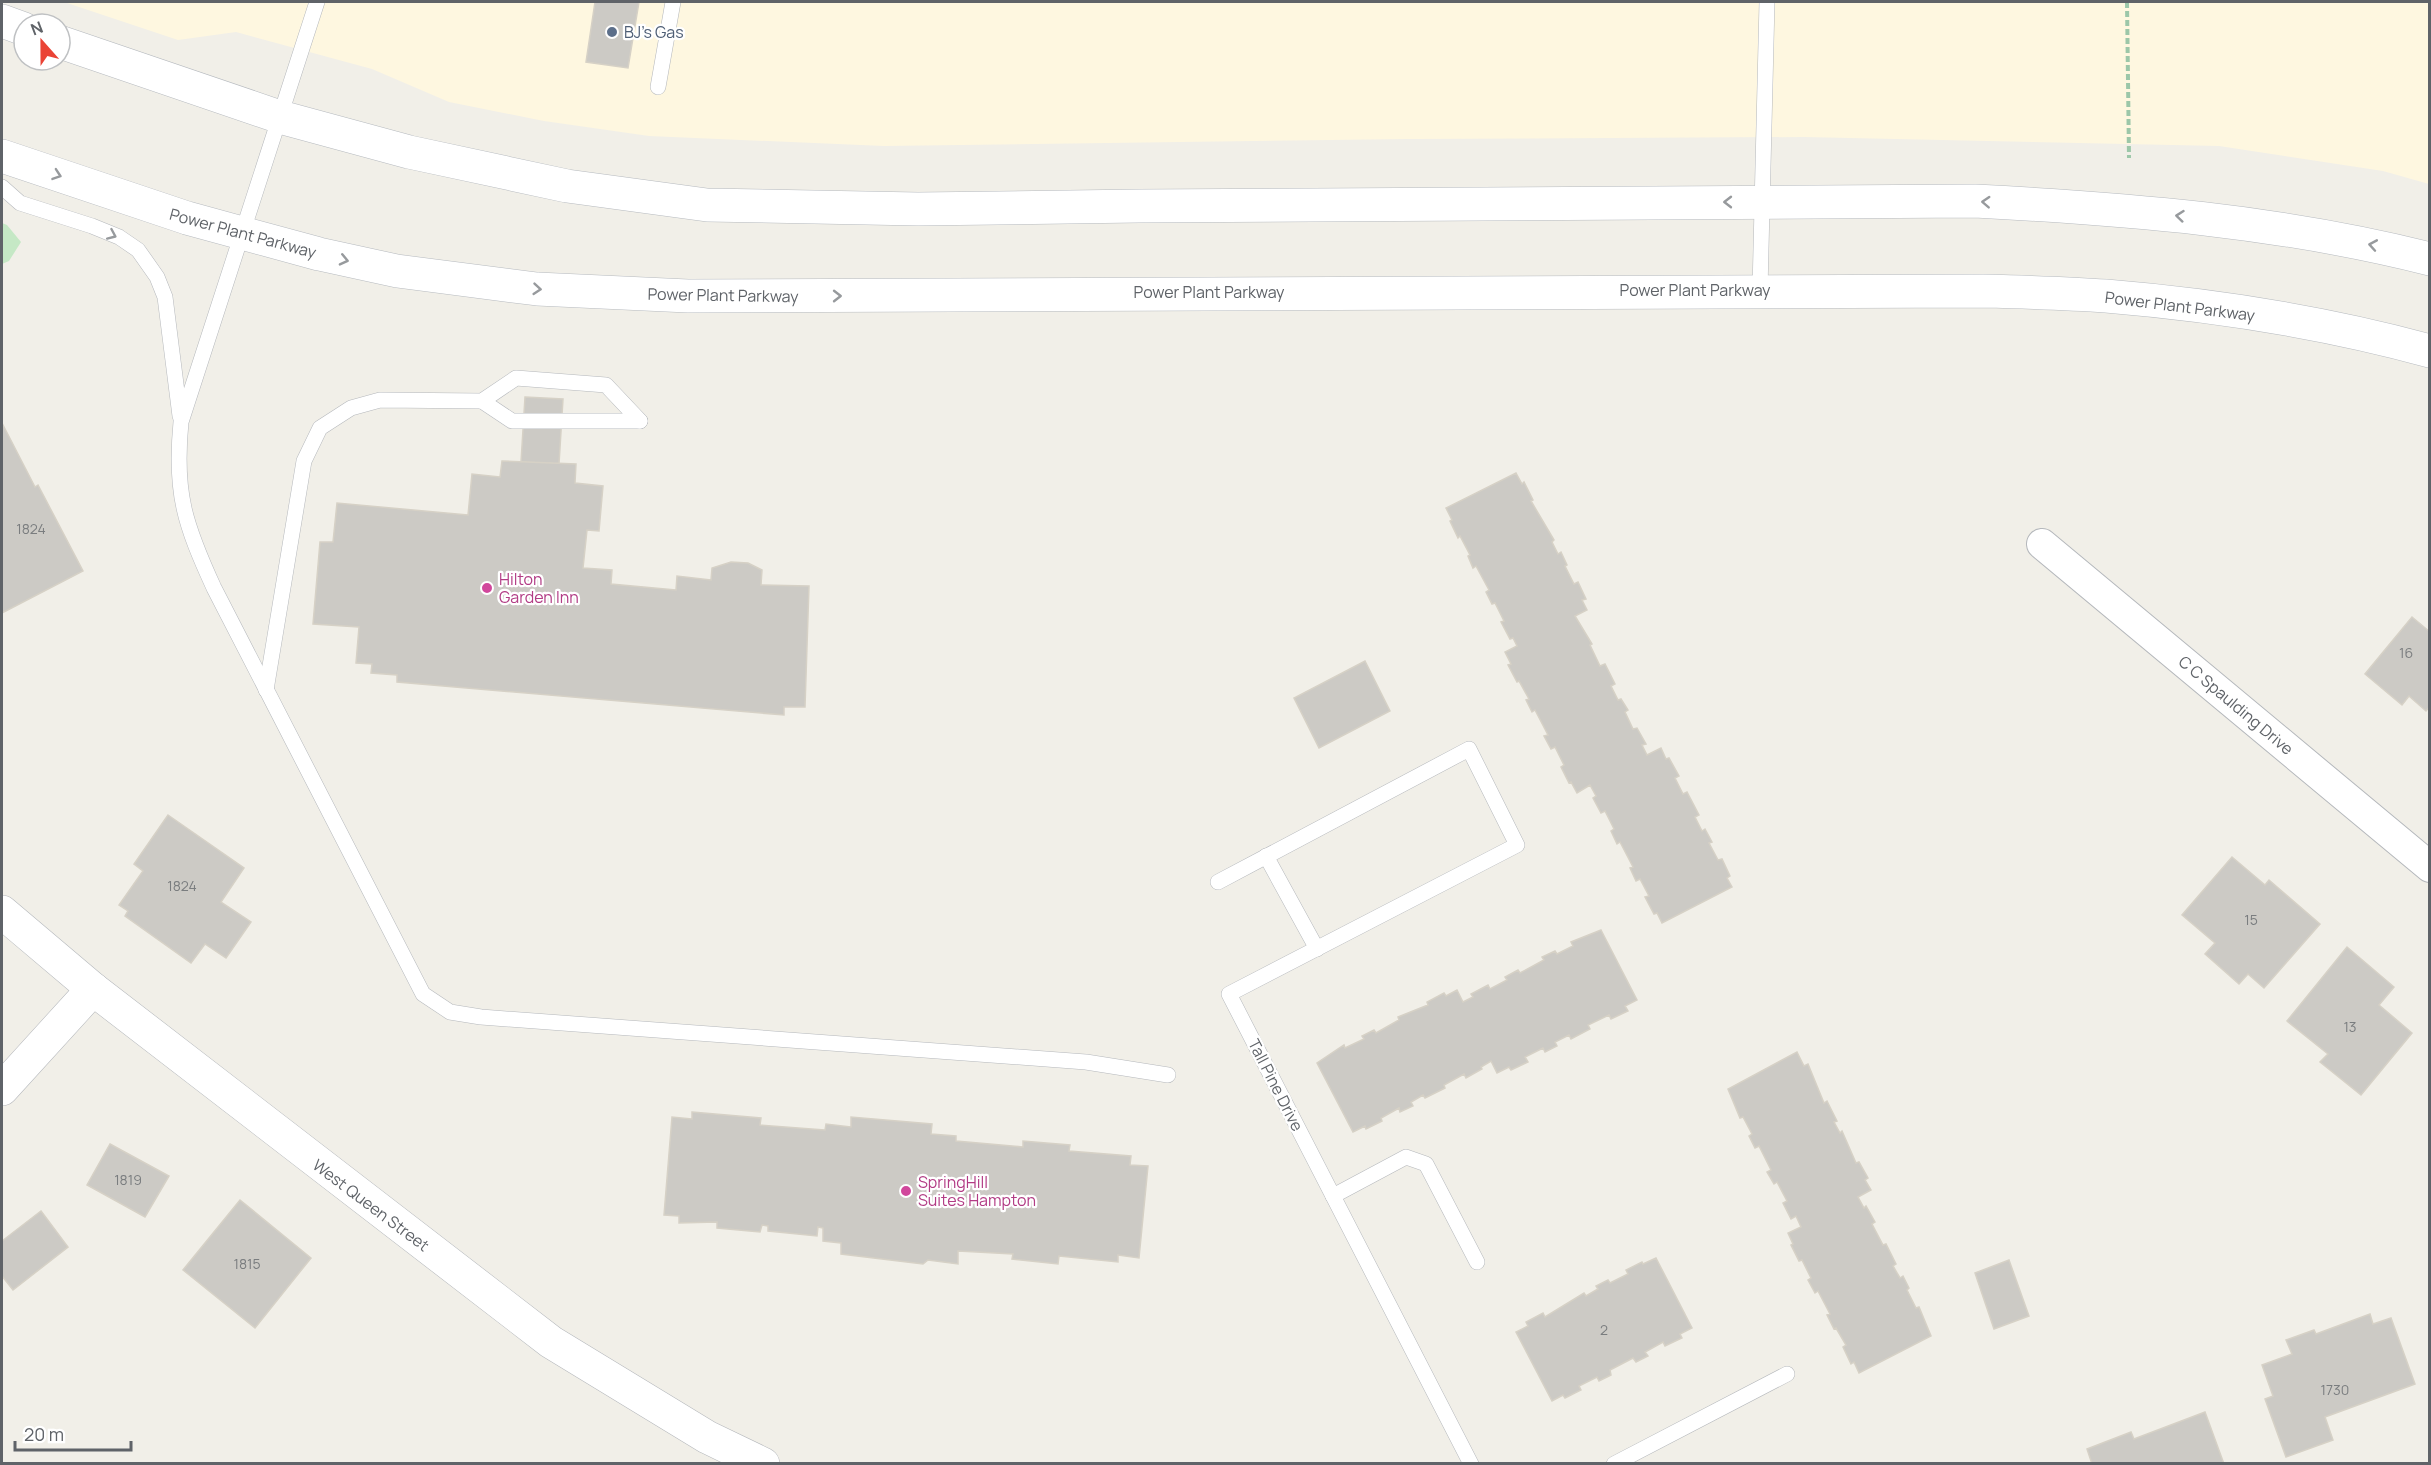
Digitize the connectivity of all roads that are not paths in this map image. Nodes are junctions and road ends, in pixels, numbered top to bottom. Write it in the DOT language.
graph roads {
  1 [pos="317,2"];
  2 [pos="673,2"];
  3 [pos="1767,2"];
  4 [pos="72,46"];
  5 [pos="658,87"];
  6 [pos="280,117"];
  7 [pos="2,156"];
  8 [pos="2,187"];
  9 [pos="1761,202"];
  10 [pos="242,232"];
  11 [pos="2430,259"];
  12 [pos="1760,290"];
  13 [pos="2430,351"];
  14 [pos="482,401"];
  15 [pos="181,422"];
  16 [pos="2042,544"];
  17 [pos="266,690"];
  18 [pos="1266,856"];
  19 [pos="2430,867"];
  20 [pos="1218,882"];
  21 [pos="2,912"];
  22 [pos="1317,949"];
  23 [pos="93,988"];
  24 [pos="1168,1075"];
  25 [pos="2,1089"];
  26 [pos="1333,1196"];
  27 [pos="1477,1262"];
  28 [pos="1787,1374"];
  29 [pos="762,1464"];
  30 [pos="1471,1464"];
  31 [pos="1614,1464"];
  1 -- 6 [label="lane"];
  2 -- 5 [label="lane"];
  3 -- 9 [label="lane"];
  4 -- 6 [label="main road"];
  9 -- 6 [label="main road, one-way"];
  6 -- 10 [label="lane"];
  7 -- 10 [label="main road, Power Plant Parkway, one-way"];
  8 -- 15 [label="lane, one-way"];
  11 -- 9 [label="main road, one-way"];
  9 -- 12 [label="lane"];
  10 -- 12 [label="main road, Power Plant Parkway, one-way"];
  10 -- 15 [label="lane"];
  12 -- 13 [label="main road, Power Plant Parkway"];
  14 -- 14 [label="lane"];
  14 -- 17 [label="lane"];
  15 -- 17 [label="lane"];
  16 -- 19 [label="street, C C Spaulding Drive"];
  17 -- 24 [label="lane"];
  18 -- 20 [label="lane"];
  18 -- 22 [label="lane"];
  18 -- 22 [label="lane, Tall Pine Drive"];
  21 -- 23 [label="main road, West Queen Street"];
  22 -- 26 [label="lane, Tall Pine Drive"];
  23 -- 25 [label="main road"];
  23 -- 29 [label="main road, West Queen Street"];
  26 -- 27 [label="lane"];
  26 -- 30 [label="lane, Tall Pine Drive"];
  28 -- 31 [label="lane"];
}
